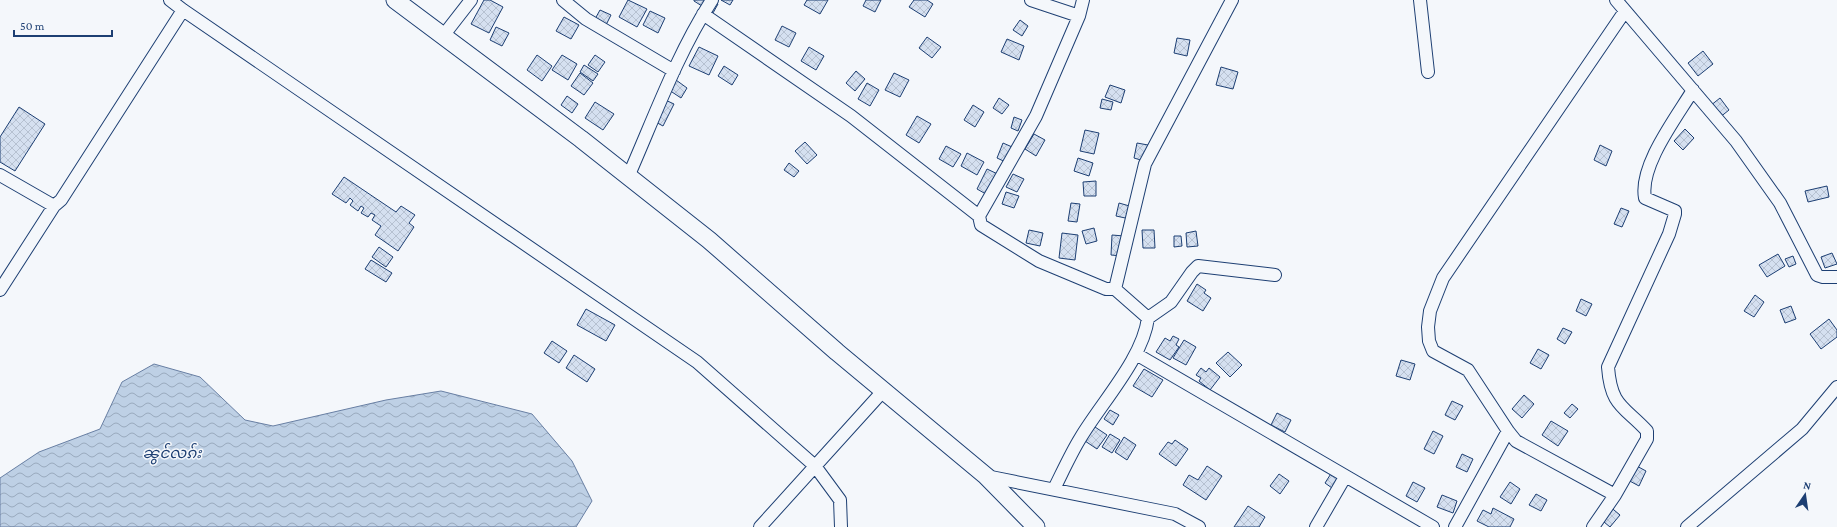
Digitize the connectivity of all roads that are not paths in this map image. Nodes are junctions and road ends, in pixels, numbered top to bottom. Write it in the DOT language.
graph roads {
  1 [pos="170,0"];
  2 [pos="395,0"];
  3 [pos="471,0"];
  4 [pos="563,0"];
  5 [pos="712,0"];
  6 [pos="1030,0"];
  7 [pos="1082,0"];
  8 [pos="1232,0"];
  9 [pos="1420,0"];
  10 [pos="1616,0"];
  11 [pos="183,10"];
  12 [pos="1625,11"];
  13 [pos="703,14"];
  14 [pos="1079,16"];
  15 [pos="443,36"];
  16 [pos="674,71"];
  17 [pos="1428,72"];
  18 [pos="1692,90"];
  19 [pos="0,175"];
  20 [pos="628,177"];
  21 [pos="54,206"];
  22 [pos="979,216"];
  23 [pos="1274,275"];
  24 [pos="1837,276"];
  25 [pos="1115,288"];
  26 [pos="0,290"];
  27 [pos="1148,318"];
  28 [pos="1136,354"];
  29 [pos="1837,387"];
  30 [pos="884,390"];
  31 [pos="1508,431"];
  32 [pos="815,466"];
  33 [pos="986,476"];
  34 [pos="1345,477"];
  35 [pos="1054,489"];
  36 [pos="1615,495"];
  37 [pos="760,527"];
  38 [pos="841,527"];
  39 [pos="1036,527"];
  40 [pos="1199,527"];
  41 [pos="1316,527"];
  42 [pos="1433,527"];
  43 [pos="1455,527"];
  44 [pos="1593,527"];
  45 [pos="1687,527"];
  1 -- 11 [label="street"];
  2 -- 15 [label="main road"];
  3 -- 15 [label="street"];
  4 -- 16 [label="street"];
  5 -- 13 [label="street"];
  6 -- 14 [label="street"];
  7 -- 14 [label="street"];
  8 -- 25 [label="street"];
  9 -- 17 [label="street"];
  10 -- 12 [label="street"];
  11 -- 21 [label="street"];
  11 -- 32 [label="street"];
  12 -- 18 [label="street"];
  12 -- 31 [label="street"];
  13 -- 16 [label="street"];
  13 -- 22 [label="street"];
  14 -- 22 [label="street"];
  15 -- 20 [label="main road"];
  16 -- 20 [label="street"];
  18 -- 24 [label="street"];
  18 -- 36 [label="street"];
  19 -- 21 [label="street"];
  20 -- 30 [label="main road"];
  21 -- 26 [label="street"];
  22 -- 25 [label="street"];
  23 -- 27 [label="street"];
  25 -- 27 [label="street"];
  27 -- 28 [label="street"];
  28 -- 34 [label="street"];
  28 -- 35 [label="street"];
  29 -- 45 [label="street"];
  30 -- 32 [label="street"];
  30 -- 33 [label="main road"];
  31 -- 36 [label="street"];
  31 -- 43 [label="street"];
  32 -- 37 [label="street"];
  32 -- 38 [label="street"];
  33 -- 35 [label="street"];
  33 -- 39 [label="main road"];
  34 -- 41 [label="street"];
  34 -- 42 [label="street"];
  35 -- 40 [label="street"];
  36 -- 44 [label="street"];
}
